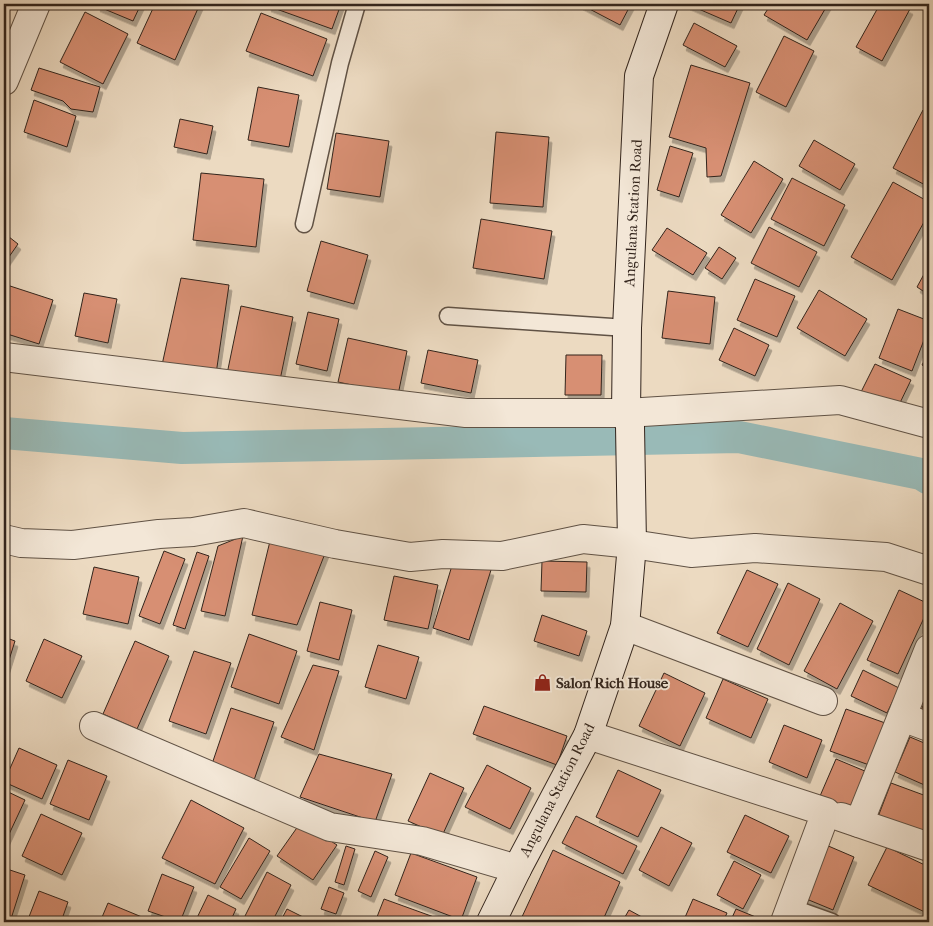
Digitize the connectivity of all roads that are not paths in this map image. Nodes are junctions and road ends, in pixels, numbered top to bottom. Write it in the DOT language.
graph roads {
  1 [pos="36,4"];
  2 [pos="357,4"];
  3 [pos="664,4"];
  4 [pos="4,81"];
  5 [pos="304,224"];
  6 [pos="448,316"];
  7 [pos="627,328"];
  8 [pos="4,357"];
  9 [pos="628,419"];
  10 [pos="929,424"];
  11 [pos="4,539"];
  12 [pos="632,544"];
  13 [pos="929,571"];
  14 [pos="625,626"];
  15 [pos="929,649"];
  16 [pos="823,701"];
  17 [pos="902,717"];
  18 [pos="94,726"];
  19 [pos="929,726"];
  20 [pos="588,734"];
  21 [pos="826,812"];
  22 [pos="859,823"];
  23 [pos="929,847"];
  24 [pos="517,869"];
  25 [pos="787,915"];
  26 [pos="490,922"];
  27 [pos="832,922"];
  1 -- 4 [label="street"];
  2 -- 5 [label="lane"];
  3 -- 7 [label="street, Angulana Station Road"];
  6 -- 7 [label="lane"];
  7 -- 9 [label="street, Angulana Station Road"];
  8 -- 9 [label="street"];
  9 -- 10 [label="street"];
  9 -- 12 [label="street, Angulana Station Road"];
  11 -- 12 [label="street"];
  12 -- 13 [label="street"];
  12 -- 14 [label="street, Angulana Station Road"];
  14 -- 16 [label="street"];
  14 -- 20 [label="street, Angulana Station Road"];
  15 -- 17 [label="street"];
  17 -- 19 [label="street"];
  17 -- 22 [label="street"];
  18 -- 24 [label="street"];
  20 -- 21 [label="street"];
  20 -- 24 [label="street, Angulana Station Road"];
  21 -- 22 [label="street"];
  21 -- 25 [label="street"];
  22 -- 23 [label="street"];
  24 -- 26 [label="street, Angulana Station Road"];
  25 -- 27 [label="lane"];
}
